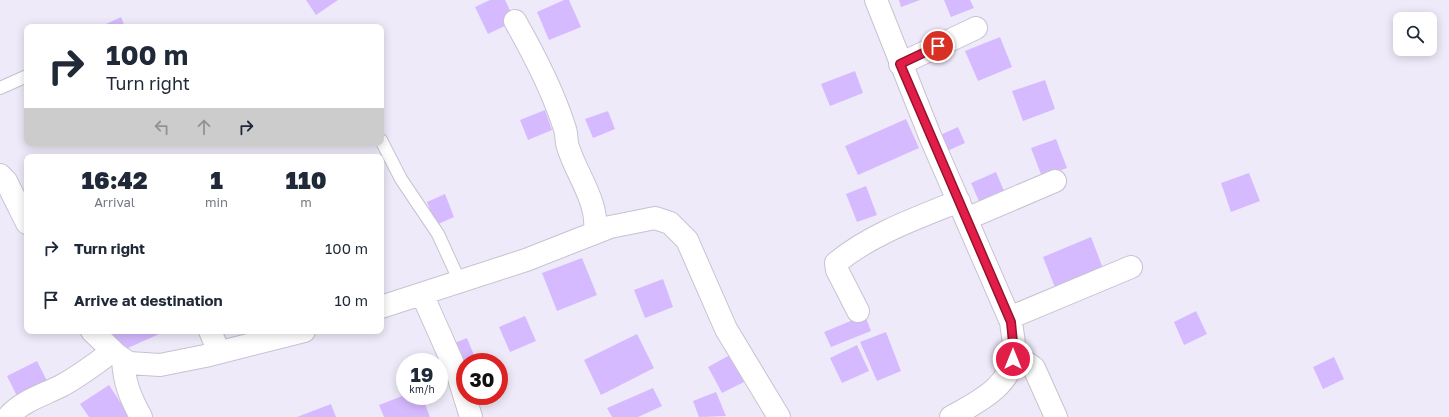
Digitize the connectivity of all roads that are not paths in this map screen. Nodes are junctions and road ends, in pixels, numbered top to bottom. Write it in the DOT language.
graph roads {
  1 [pos="876,0"];
  2 [pos="515,22"];
  3 [pos="976,28"];
  4 [pos="900,64"];
  5 [pos="24,77"];
  6 [pos="0,88"];
  7 [pos="384,146"];
  8 [pos="0,175"];
  9 [pos="1055,181"];
  10 [pos="962,210"];
  11 [pos="24,217"];
  12 [pos="595,233"];
  13 [pos="1131,267"];
  14 [pos="460,282"];
  15 [pos="422,294"];
  16 [pos="384,306"];
  17 [pos="858,311"];
  18 [pos="1009,318"];
  19 [pos="95,334"];
  20 [pos="211,334"];
  21 [pos="292,334"];
  22 [pos="218,352"];
  23 [pos="118,355"];
  24 [pos="1013,359"];
  25 [pos="8,417"];
  26 [pos="141,417"];
  27 [pos="471,417"];
  28 [pos="778,417"];
  29 [pos="951,417"];
  30 [pos="1056,417"];
  1 -- 4 [label="street"];
  2 -- 12 [label="street"];
  3 -- 4 [label="street"];
  4 -- 10 [label="street"];
  5 -- 6 [label="lane"];
  7 -- 14 [label="lane"];
  8 -- 11 [label="street"];
  9 -- 10 [label="street"];
  10 -- 17 [label="street"];
  10 -- 18 [label="street"];
  12 -- 14 [label="street"];
  12 -- 28 [label="street"];
  13 -- 18 [label="street"];
  14 -- 15 [label="street"];
  15 -- 16 [label="street"];
  15 -- 27 [label="street"];
  18 -- 24 [label="street"];
  19 -- 23 [label="street"];
  20 -- 22 [label="street"];
  21 -- 22 [label="street"];
  22 -- 23 [label="street"];
  23 -- 25 [label="street"];
  23 -- 26 [label="street"];
  24 -- 29 [label="street"];
  24 -- 30 [label="street"];
}
